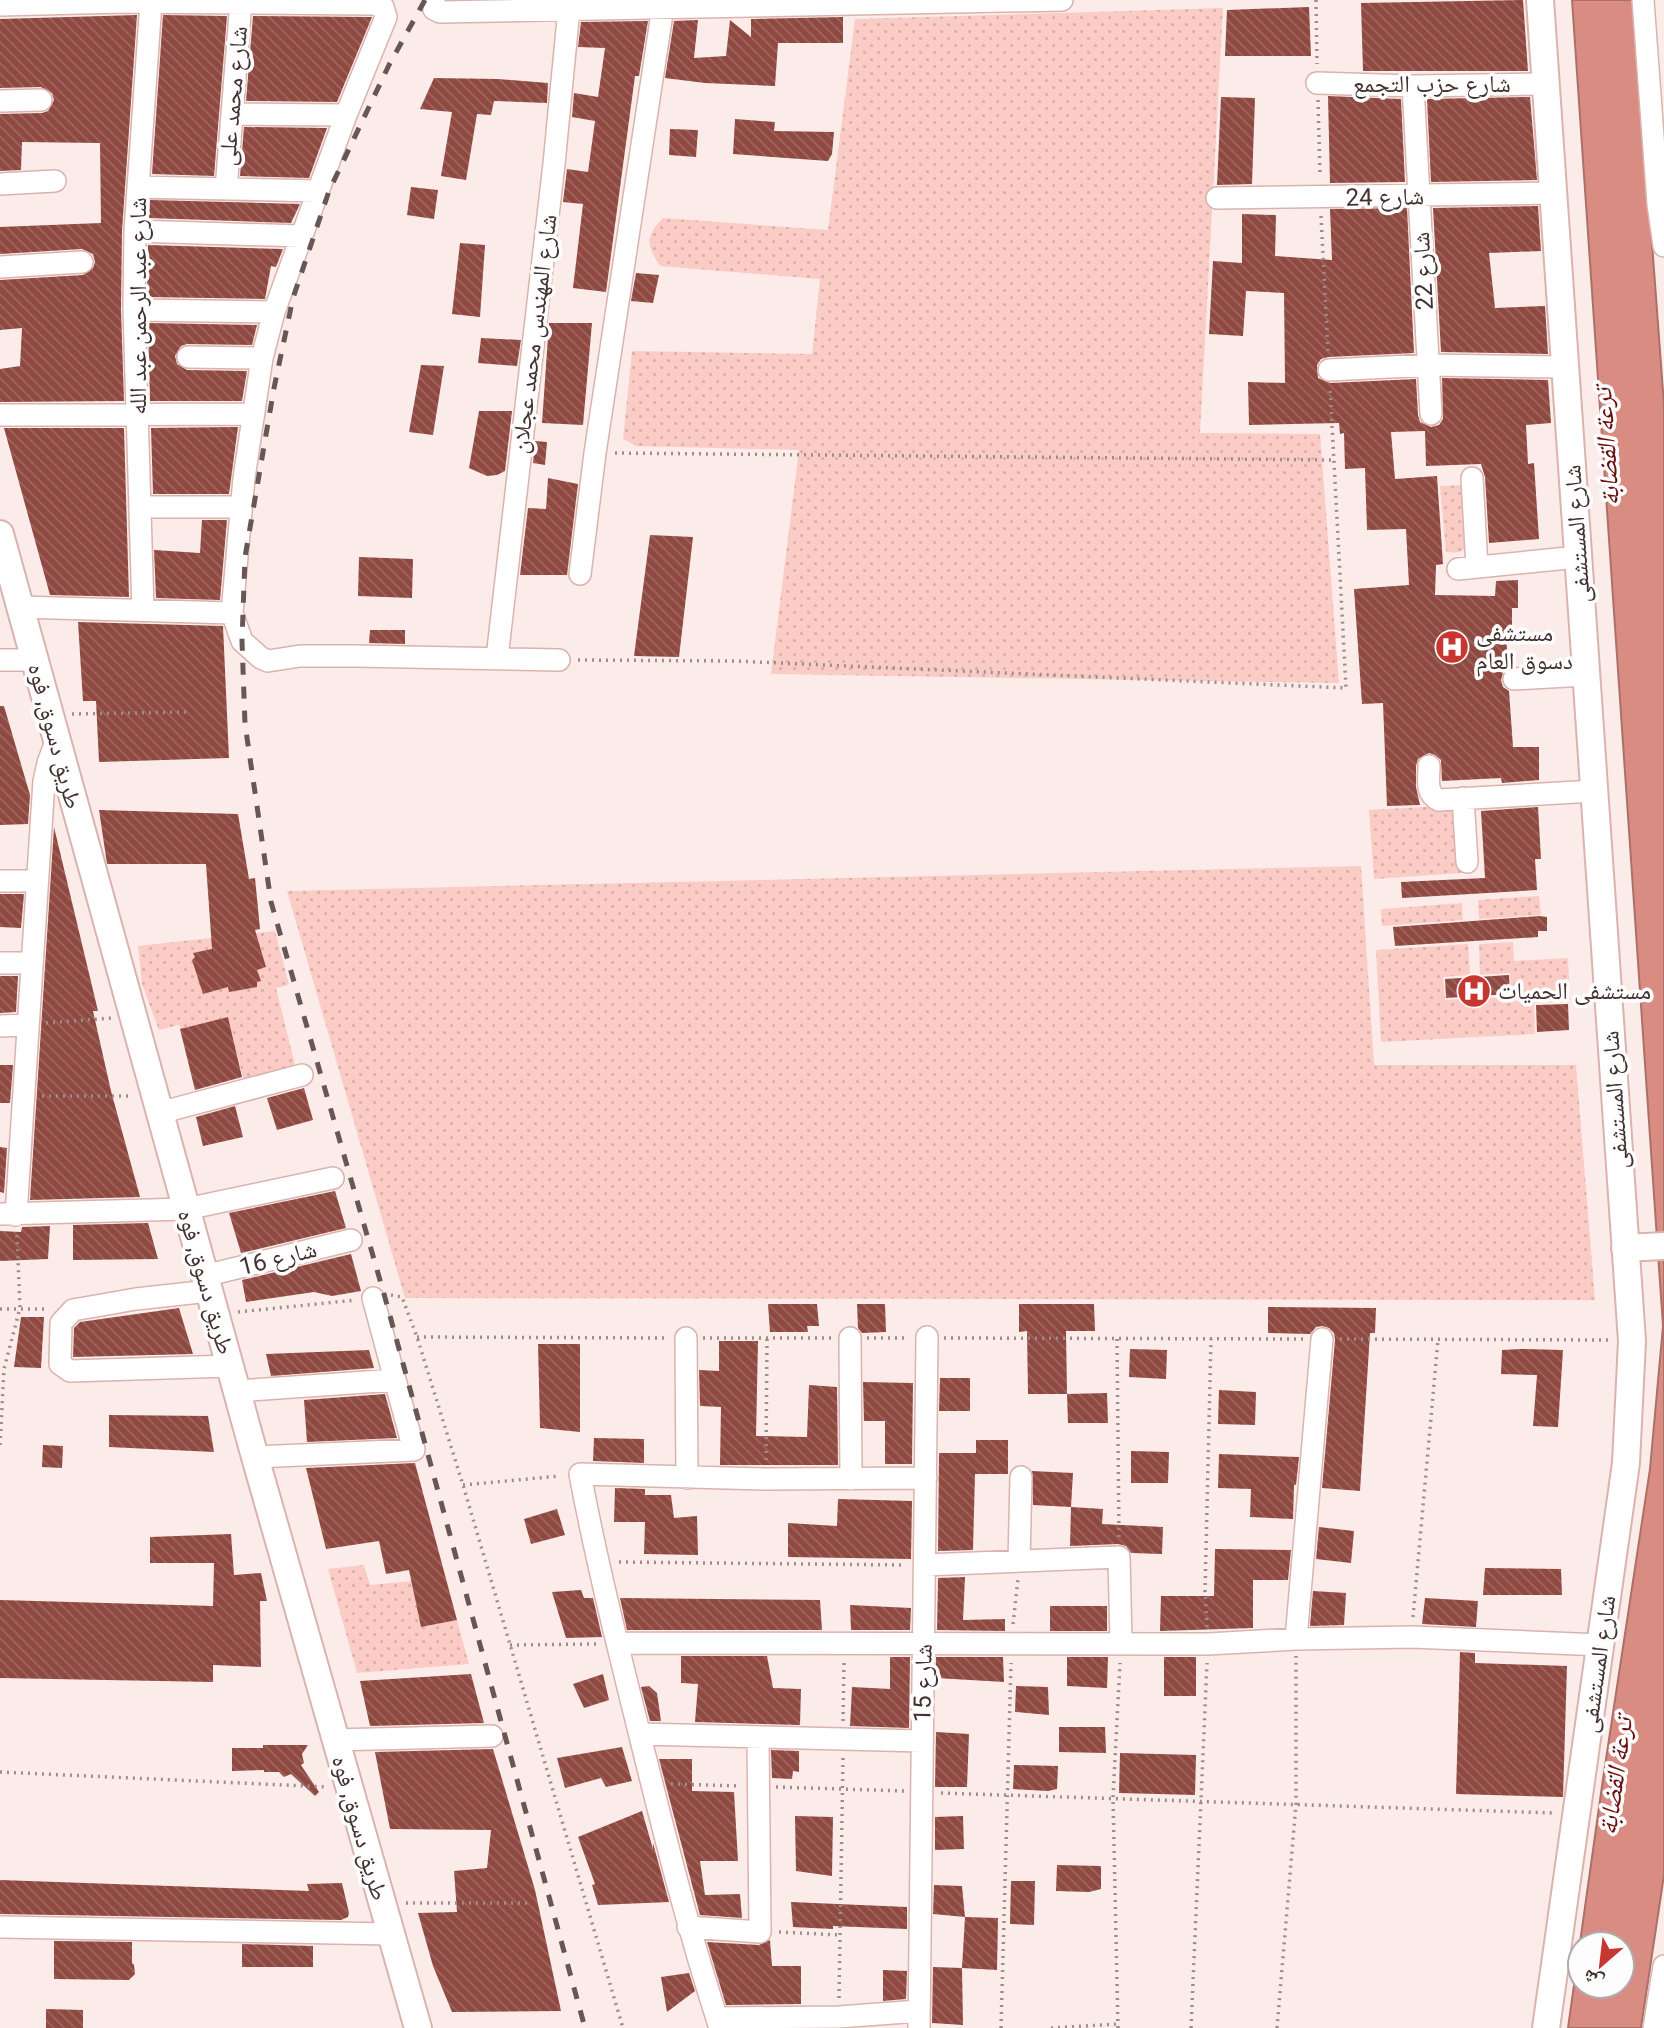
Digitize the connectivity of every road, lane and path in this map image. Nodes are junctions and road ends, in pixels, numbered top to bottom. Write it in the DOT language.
graph roads {
  1 [pos="1062,0"];
  2 [pos="1316,0"];
  3 [pos="1541,0"];
  4 [pos="1643,0"];
  5 [pos="123,1"];
  6 [pos="151,2"];
  7 [pos="241,2"];
  8 [pos="317,2"];
  9 [pos="0,5"];
  10 [pos="434,5"];
  11 [pos="666,5"];
  12 [pos="569,9"];
  13 [pos="1317,83"];
  14 [pos="1546,84"];
  15 [pos="1413,86"];
  16 [pos="41,100"];
  17 [pos="0,101"];
  18 [pos="232,114"];
  19 [pos="346,115"];
  20 [pos="1660,168"];
  21 [pos="55,181"];
  22 [pos="0,184"];
  23 [pos="138,187"];
  24 [pos="226,189"];
  25 [pos="318,191"];
  26 [pos="1553,193"];
  27 [pos="1419,197"];
  28 [pos="1217,198"];
  29 [pos="1321,198"];
  30 [pos="135,230"];
  31 [pos="301,236"];
  32 [pos="1664,246"];
  33 [pos="82,262"];
  34 [pos="0,267"];
  35 [pos="134,310"];
  36 [pos="274,312"];
  37 [pos="188,357"];
  38 [pos="262,358"];
  39 [pos="1429,365"];
  40 [pos="1565,367"];
  41 [pos="1329,370"];
  42 [pos="254,414"];
  43 [pos="1432,414"];
  44 [pos="0,415"];
  45 [pos="137,415"];
  46 [pos="595,453"];
  47 [pos="1334,460"];
  48 [pos="1472,478"];
  49 [pos="140,507"];
  50 [pos="241,508"];
  51 [pos="0,534"];
  52 [pos="1578,557"];
  53 [pos="4,563"];
  54 [pos="580,574"];
  55 [pos="20,607"];
  56 [pos="143,610"];
  57 [pos="232,613"];
  58 [pos="497,658"];
  59 [pos="0,660"];
  60 [pos="34,660"];
  61 [pos="559,660"];
  62 [pos="1586,675"];
  63 [pos="1514,679"];
  64 [pos="189,712"];
  65 [pos="49,714"];
  66 [pos="56,741"];
  67 [pos="1429,766"];
  68 [pos="1594,791"];
  69 [pos="1463,799"];
  70 [pos="1467,862"];
  71 [pos="0,881"];
  72 [pos="37,881"];
  73 [pos="0,963"];
  74 [pos="32,963"];
  75 [pos="132,1017"];
  76 [pos="26,1024"];
  77 [pos="0,1026"];
  78 [pos="302,1075"];
  79 [pos="23,1096"];
  80 [pos="156,1104"];
  81 [pos="333,1178"];
  82 [pos="186,1209"];
  83 [pos="8,1215"];
  84 [pos="351,1240"];
  85 [pos="1645,1247"];
  86 [pos="209,1294"];
  87 [pos="373,1298"];
  88 [pos="20,1308"];
  89 [pos="0,1309"];
  90 [pos="73,1310"];
  91 [pos="417,1337"];
  92 [pos="927,1337"];
  93 [pos="687,1338"];
  94 [pos="767,1338"];
  95 [pos="850,1338"];
  96 [pos="1117,1339"];
  97 [pos="1212,1339"];
  98 [pos="1322,1339"];
  99 [pos="1438,1340"];
  100 [pos="1632,1340"];
  101 [pos="233,1379"];
  102 [pos="395,1380"];
  103 [pos="1,1412"];
  104 [pos="0,1446"];
  105 [pos="255,1457"];
  106 [pos="580,1474"];
  107 [pos="1021,1477"];
  108 [pos="687,1478"];
  109 [pos="926,1478"];
  110 [pos="766,1479"];
  111 [pos="851,1479"];
  112 [pos="463,1485"];
  113 [pos="1119,1557"];
  114 [pos="1019,1561"];
  115 [pos="597,1562"];
  116 [pos="925,1565"];
  117 [pos="1412,1637"];
  118 [pos="1296,1639"];
  119 [pos="844,1642"];
  120 [pos="617,1643"];
  121 [pos="923,1643"];
  122 [pos="1121,1643"];
  123 [pos="1011,1644"];
  124 [pos="1208,1644"];
  125 [pos="510,1645"];
  126 [pos="1601,1645"];
  127 [pos="640,1734"];
  128 [pos="492,1736"];
  129 [pos="758,1737"];
  130 [pos="843,1738"];
  131 [pos="334,1740"];
  132 [pos="922,1741"];
  133 [pos="0,1772"];
  134 [pos="652,1783"];
  135 [pos="758,1787"];
  136 [pos="348,1788"];
  137 [pos="842,1789"];
  138 [pos="922,1792"];
  139 [pos="1007,1795"];
  140 [pos="1113,1798"];
  141 [pos="1201,1801"];
  142 [pos="1296,1804"];
  143 [pos="1577,1813"];
  144 [pos="382,1903"];
  145 [pos="527,1903"];
  146 [pos="0,1927"];
  147 [pos="688,1927"];
  148 [pos="760,1932"];
  149 [pos="391,1934"];
  150 [pos="840,1935"];
  151 [pos="1664,1966"];
  152 [pos="839,2017"];
  153 [pos="919,2020"];
  154 [pos="718,2023"];
  155 [pos="1118,2026"];
  156 [pos="418,2028"];
  157 [pos="623,2028"];
  158 [pos="1001,2028"];
  159 [pos="1051,2028"];
  160 [pos="1191,2028"];
  161 [pos="1277,2028"];
  162 [pos="1546,2028"];
  163 [pos="1654,2028"];
  1 -- 11 [label="street"];
  2 -- 13 [label="path"];
  3 -- 14 [label="main road, شارع المستشفى"];
  4 -- 20 [label="street"];
  5 -- 6 [label="street"];
  5 -- 9 [label="street"];
  6 -- 7 [label="street"];
  6 -- 23 [label="street, شارع عبد الرحمن عبد الله"];
  7 -- 8 [label="street"];
  7 -- 18 [label="street, شارع محمد على"];
  8 -- 19 [label="street"];
  10 -- 12 [label="street"];
  11 -- 12 [label="street"];
  11 -- 46 [label="street"];
  12 -- 58 [label="street, شارع المهندس محمد عجلان"];
  13 -- 15 [label="street, شارع حزب التجمع"];
  13 -- 29 [label="path"];
  14 -- 15 [label="street, شارع حزب التجمع"];
  14 -- 26 [label="main road, شارع المستشفى"];
  15 -- 27 [label="street, شارع 22"];
  16 -- 17 [label="street"];
  18 -- 19 [label="street"];
  18 -- 24 [label="street, شارع محمد على"];
  19 -- 25 [label="street"];
  20 -- 32 [label="street"];
  21 -- 22 [label="street"];
  23 -- 24 [label="street"];
  23 -- 30 [label="street, شارع عبد الرحمن عبد الله"];
  24 -- 25 [label="street"];
  25 -- 31 [label="street"];
  26 -- 27 [label="street, شارع 24"];
  26 -- 40 [label="main road, شارع المستشفى"];
  27 -- 29 [label="street, شارع 24"];
  27 -- 39 [label="street, شارع 22"];
  28 -- 29 [label="street, شارع 24"];
  29 -- 41 [label="path"];
  30 -- 31 [label="street"];
  30 -- 35 [label="street, شارع عبد الرحمن عبد الله"];
  31 -- 36 [label="street"];
  33 -- 34 [label="street"];
  35 -- 36 [label="street"];
  35 -- 45 [label="street, شارع عبد الرحمن عبد الله"];
  36 -- 38 [label="street"];
  37 -- 38 [label="street"];
  38 -- 42 [label="street"];
  39 -- 40 [label="street"];
  39 -- 41 [label="street"];
  39 -- 43 [label="street, شارع 22"];
  40 -- 52 [label="main road, شارع المستشفى"];
  41 -- 47 [label="path"];
  42 -- 45 [label="street"];
  42 -- 50 [label="street"];
  44 -- 45 [label="street"];
  45 -- 49 [label="street, شارع عبد الرحمن عبد الله"];
  46 -- 47 [label="path"];
  46 -- 54 [label="street"];
  47 -- 61 [label="path"];
  48 -- 52 [label="street"];
  49 -- 50 [label="street"];
  49 -- 56 [label="street, شارع عبد الرحمن عبد الله"];
  50 -- 57 [label="street"];
  51 -- 53 [label="main road, طريق دسوق, فوه"];
  52 -- 62 [label="main road, شارع المستشفى"];
  53 -- 55 [label="main road, طريق دسوق, فوه"];
  55 -- 56 [label="street"];
  55 -- 60 [label="main road, طريق دسوق, فوه"];
  56 -- 57 [label="street"];
  57 -- 58 [label="street"];
  58 -- 61 [label="street"];
  59 -- 60 [label="street"];
  60 -- 65 [label="main road, طريق دسوق, فوه"];
  62 -- 63 [label="street"];
  62 -- 68 [label="main road, شارع المستشفى"];
  64 -- 65 [label="path"];
  65 -- 66 [label="main road, طريق دسوق, فوه"];
  66 -- 72 [label="street"];
  66 -- 75 [label="main road, طريق دسوق, فوه"];
  67 -- 69 [label="street"];
  68 -- 69 [label="street"];
  68 -- 85 [label="main road, شارع المستشفى"];
  69 -- 70 [label="street"];
  71 -- 72 [label="street"];
  72 -- 74 [label="street"];
  73 -- 74 [label="street"];
  74 -- 76 [label="street"];
  75 -- 76 [label="path"];
  75 -- 80 [label="main road, طريق دسوق, فوه"];
  76 -- 77 [label="street"];
  76 -- 79 [label="street"];
  78 -- 80 [label="street"];
  79 -- 80 [label="path"];
  79 -- 83 [label="street"];
  80 -- 82 [label="main road, طريق دسوق, فوه"];
  81 -- 82 [label="street"];
  82 -- 83 [label="street"];
  82 -- 86 [label="main road, طريق دسوق, فوه"];
  83 -- 88 [label="path"];
  84 -- 86 [label="street, شارع 16"];
  85 -- 100 [label="main road, شارع المستشفى"];
  86 -- 87 [label="path"];
  86 -- 90 [label="street, شارع 16"];
  86 -- 101 [label="main road, طريق دسوق, فوه"];
  87 -- 91 [label="path"];
  87 -- 102 [label="street"];
  88 -- 89 [label="path"];
  88 -- 90 [label="path"];
  88 -- 103 [label="path"];
  90 -- 101 [label="street"];
  91 -- 93 [label="path"];
  91 -- 112 [label="path"];
  92 -- 95 [label="path"];
  92 -- 96 [label="path"];
  92 -- 109 [label="street, شارع 15"];
  93 -- 94 [label="path"];
  93 -- 108 [label="street"];
  94 -- 95 [label="path"];
  94 -- 110 [label="path"];
  95 -- 111 [label="street"];
  96 -- 97 [label="path"];
  96 -- 113 [label="path"];
  97 -- 98 [label="path"];
  97 -- 124 [label="path"];
  98 -- 99 [label="path"];
  98 -- 118 [label="street"];
  99 -- 100 [label="path"];
  99 -- 117 [label="path"];
  100 -- 126 [label="main road, شارع المستشفى"];
  101 -- 102 [label="street"];
  101 -- 105 [label="main road, طريق دسوق, فوه"];
  102 -- 105 [label="street"];
  103 -- 104 [label="path"];
  105 -- 131 [label="main road, طريق دسوق, فوه"];
  106 -- 108 [label="street"];
  106 -- 112 [label="path"];
  106 -- 115 [label="street"];
  107 -- 114 [label="street"];
  108 -- 110 [label="street"];
  109 -- 111 [label="street"];
  109 -- 116 [label="street, شارع 15"];
  110 -- 111 [label="street"];
  112 -- 125 [label="path"];
  113 -- 114 [label="street"];
  113 -- 122 [label="street"];
  114 -- 116 [label="street"];
  114 -- 123 [label="path"];
  115 -- 116 [label="path"];
  115 -- 120 [label="street"];
  116 -- 121 [label="street, شارع 15"];
  117 -- 118 [label="street"];
  117 -- 126 [label="street"];
  118 -- 124 [label="street"];
  118 -- 142 [label="path"];
  119 -- 120 [label="street"];
  119 -- 121 [label="street"];
  119 -- 130 [label="path"];
  120 -- 125 [label="path"];
  120 -- 127 [label="street"];
  121 -- 123 [label="street"];
  121 -- 132 [label="street, شارع 15"];
  122 -- 123 [label="street"];
  122 -- 124 [label="street"];
  122 -- 140 [label="path"];
  123 -- 139 [label="path"];
  124 -- 141 [label="path"];
  125 -- 157 [label="path"];
  126 -- 143 [label="main road, شارع المستشفى"];
  127 -- 129 [label="street"];
  127 -- 134 [label="street"];
  128 -- 131 [label="street"];
  129 -- 130 [label="street"];
  129 -- 135 [label="street"];
  130 -- 132 [label="street"];
  130 -- 137 [label="path"];
  131 -- 136 [label="main road, طريق دسوق, فوه"];
  132 -- 138 [label="street, شارع 15"];
  133 -- 136 [label="path"];
  134 -- 135 [label="path"];
  134 -- 147 [label="street"];
  135 -- 137 [label="path"];
  135 -- 148 [label="street"];
  136 -- 144 [label="main road, طريق دسوق, فوه"];
  137 -- 138 [label="path"];
  137 -- 150 [label="path"];
  138 -- 139 [label="path"];
  138 -- 153 [label="street, شارع 15"];
  139 -- 140 [label="path"];
  139 -- 158 [label="path"];
  140 -- 141 [label="path"];
  140 -- 155 [label="path"];
  141 -- 142 [label="path"];
  141 -- 160 [label="path"];
  142 -- 143 [label="path"];
  142 -- 161 [label="path"];
  143 -- 162 [label="main road, شارع المستشفى"];
  144 -- 145 [label="path"];
  144 -- 149 [label="main road, طريق دسوق, فوه"];
  146 -- 149 [label="street"];
  147 -- 148 [label="street"];
  147 -- 154 [label="street"];
  148 -- 150 [label="path"];
  149 -- 156 [label="main road, طريق دسوق, فوه"];
  150 -- 152 [label="path"];
  151 -- 163 [label="street"];
  152 -- 153 [label="street"];
  152 -- 154 [label="street"];
  155 -- 159 [label="path"];
}
